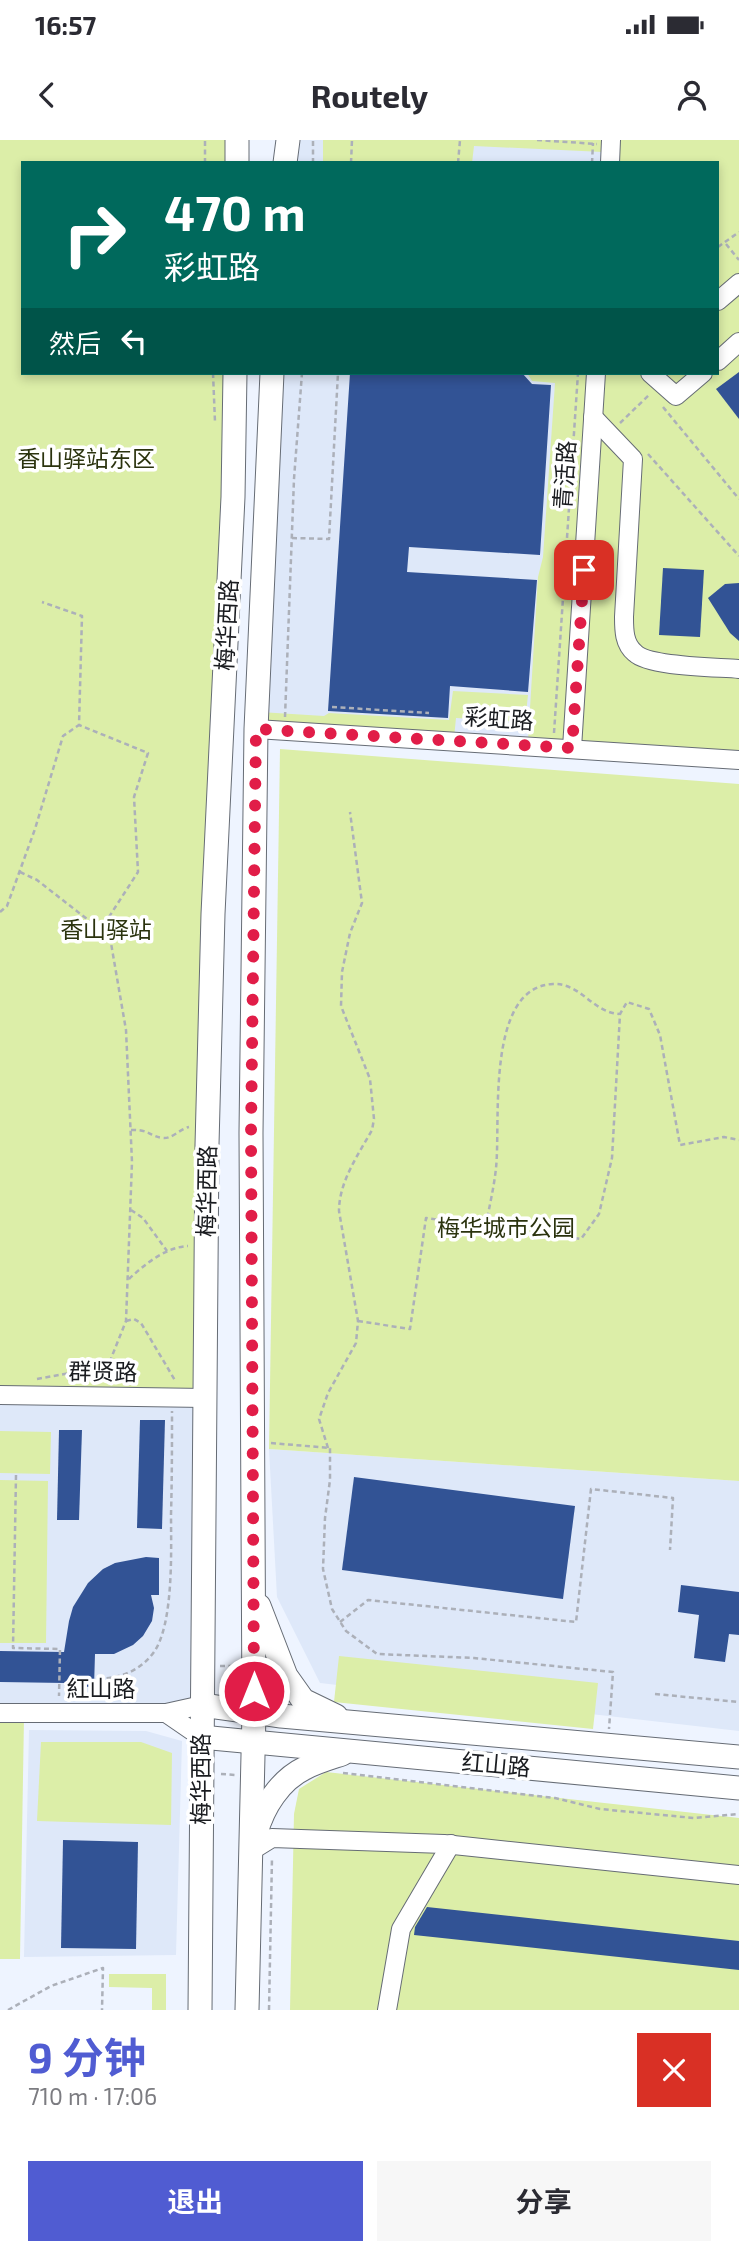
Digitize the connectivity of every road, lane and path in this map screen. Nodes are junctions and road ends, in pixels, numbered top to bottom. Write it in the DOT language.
graph roads {
  1 [pos="205,140"];
  2 [pos="237,140"];
  3 [pos="281,140"];
  4 [pos="288,140"];
  5 [pos="313,140"];
  6 [pos="352,140"];
  7 [pos="460,140"];
  8 [pos="537,140"];
  9 [pos="606,148"];
  10 [pos="205,161"];
  11 [pos="237,161"];
  12 [pos="282,161"];
  13 [pos="283,161"];
  14 [pos="313,161"];
  15 [pos="351,161"];
  16 [pos="458,161"];
  17 [pos="594,161"];
  18 [pos="739,232"];
  19 [pos="724,242"];
  20 [pos="719,246"];
  21 [pos="739,260"];
  22 [pos="739,283"];
  23 [pos="719,301"];
  24 [pos="739,342"];
  25 [pos="719,359"];
  26 [pos="235,375"];
  27 [pos="272,375"];
  28 [pos="302,375"];
  29 [pos="338,375"];
  30 [pos="578,375"];
  31 [pos="596,375"];
  32 [pos="652,375"];
  33 [pos="701,375"];
  34 [pos="651,393"];
  35 [pos="660,403"];
  36 [pos="593,417"];
  37 [pos="620,422"];
  38 [pos="645,464"];
  39 [pos="739,499"];
  40 [pos="292,538"];
  41 [pos="739,556"];
  42 [pos="42,602"];
  43 [pos="739,669"];
  44 [pos="332,707"];
  45 [pos="429,713"];
  46 [pos="79,725"];
  47 [pos="256,729"];
  48 [pos="284,730"];
  49 [pos="553,747"];
  50 [pos="572,748"];
  51 [pos="739,760"];
  52 [pos="350,812"];
  53 [pos="19,872"];
  54 [pos="0,912"];
  55 [pos="110,938"];
  56 [pos="620,1014"];
  57 [pos="208,1125"];
  58 [pos="131,1130"];
  59 [pos="739,1140"];
  60 [pos="131,1210"];
  61 [pos="486,1226"];
  62 [pos="206,1246"];
  63 [pos="167,1251"];
  64 [pos="129,1279"];
  65 [pos="126,1321"];
  66 [pos="358,1321"];
  67 [pos="31,1380"];
  68 [pos="0,1395"];
  69 [pos="187,1397"];
  70 [pos="253,1442"];
  71 [pos="328,1448"];
  72 [pos="16,1475"];
  73 [pos="670,1550"];
  74 [pos="254,1594"];
  75 [pos="340,1622"];
  76 [pos="655,1694"];
  77 [pos="739,1702"];
  78 [pos="202,1704"];
  79 [pos="0,1713"];
  80 [pos="166,1713"];
  81 [pos="254,1713"];
  82 [pos="58,1714"];
  83 [pos="95,1714"];
  84 [pos="348,1722"];
  85 [pos="201,1737"];
  86 [pos="253,1743"];
  87 [pos="608,1745"];
  88 [pos="348,1752"];
  89 [pos="739,1757"];
  90 [pos="739,1788"];
  91 [pos="451,1844"];
  92 [pos="251,1851"];
  93 [pos="739,1875"];
  94 [pos="8,2010"];
  95 [pos="102,2010"];
  96 [pos="200,2010"];
  97 [pos="247,2010"];
  98 [pos="387,2010"];
  1 -- 10 [label="path"];
  2 -- 11 [label="main road"];
  3 -- 12 [label="main road"];
  4 -- 13 [label="main road"];
  5 -- 14 [label="path"];
  6 -- 15 [label="path"];
  7 -- 16 [label="path"];
  8 -- 9 [label="path"];
  9 -- 17 [label="path"];
  18 -- 19 [label="path"];
  19 -- 20 [label="path"];
  19 -- 21 [label="path"];
  22 -- 23 [label="street"];
  24 -- 25 [label="street"];
  26 -- 57 [label="main road, 梅华西路"];
  27 -- 47 [label="main road, 梅华西路"];
  28 -- 40 [label="path"];
  29 -- 40 [label="path"];
  30 -- 49 [label="path"];
  31 -- 36 [label="street, 青活路"];
  32 -- 33 [label="street"];
  34 -- 37 [label="path"];
  35 -- 39 [label="path"];
  36 -- 43 [label="street"];
  36 -- 50 [label="street, 青活路"];
  38 -- 41 [label="path"];
  40 -- 48 [label="path"];
  42 -- 46 [label="path"];
  44 -- 45 [label="path"];
  46 -- 53 [label="path"];
  46 -- 55 [label="path"];
  47 -- 48 [label="street, 彩虹路"];
  47 -- 70 [label="main road, 梅华西路"];
  48 -- 49 [label="street, 彩虹路"];
  49 -- 50 [label="street, 彩虹路"];
  50 -- 51 [label="street, 彩虹路"];
  52 -- 66 [label="path"];
  53 -- 54 [label="path"];
  53 -- 55 [label="path"];
  55 -- 58 [label="path"];
  56 -- 59 [label="path"];
  56 -- 61 [label="path"];
  56 -- 61 [label="path"];
  57 -- 58 [label="path"];
  57 -- 62 [label="main road, 梅华西路"];
  58 -- 60 [label="path"];
  60 -- 63 [label="path"];
  60 -- 64 [label="path"];
  61 -- 66 [label="path"];
  62 -- 63 [label="path"];
  62 -- 69 [label="main road, 梅华西路"];
  63 -- 64 [label="path"];
  64 -- 65 [label="path"];
  65 -- 67 [label="path"];
  65 -- 69 [label="path"];
  66 -- 71 [label="path"];
  68 -- 69 [label="street, 群贤路"];
  69 -- 78 [label="main road, 梅华西路"];
  69 -- 83 [label="path"];
  70 -- 71 [label="path"];
  70 -- 74 [label="main road, 梅华西路"];
  71 -- 75 [label="path"];
  72 -- 82 [label="path"];
  73 -- 75 [label="path"];
  74 -- 81 [label="main road, 梅华西路"];
  74 -- 84 [label="main road"];
  75 -- 87 [label="path"];
  76 -- 77 [label="path"];
  78 -- 80 [label="street, 紅山路"];
  78 -- 81 [label="main road, 红山路"];
  78 -- 85 [label="main road, 梅华西路"];
  79 -- 82 [label="street, 紅山路"];
  80 -- 83 [label="street, 紅山路"];
  80 -- 85 [label="street"];
  81 -- 84 [label="main road, 红山路"];
  81 -- 86 [label="main road, 梅华西路"];
  82 -- 83 [label="street, 紅山路"];
  84 -- 87 [label="main road, 红山路"];
  85 -- 86 [label="main road, 红山路"];
  85 -- 96 [label="main road, 梅华西路"];
  86 -- 88 [label="main road, 红山路"];
  86 -- 92 [label="main road, 梅华西路"];
  87 -- 89 [label="main road, 红山路"];
  88 -- 90 [label="main road, 红山路"];
  88 -- 92 [label="main road"];
  91 -- 92 [label="street"];
  91 -- 93 [label="street"];
  91 -- 98 [label="street"];
  92 -- 97 [label="main road, 梅华西路"];
  94 -- 95 [label="path"];
}
